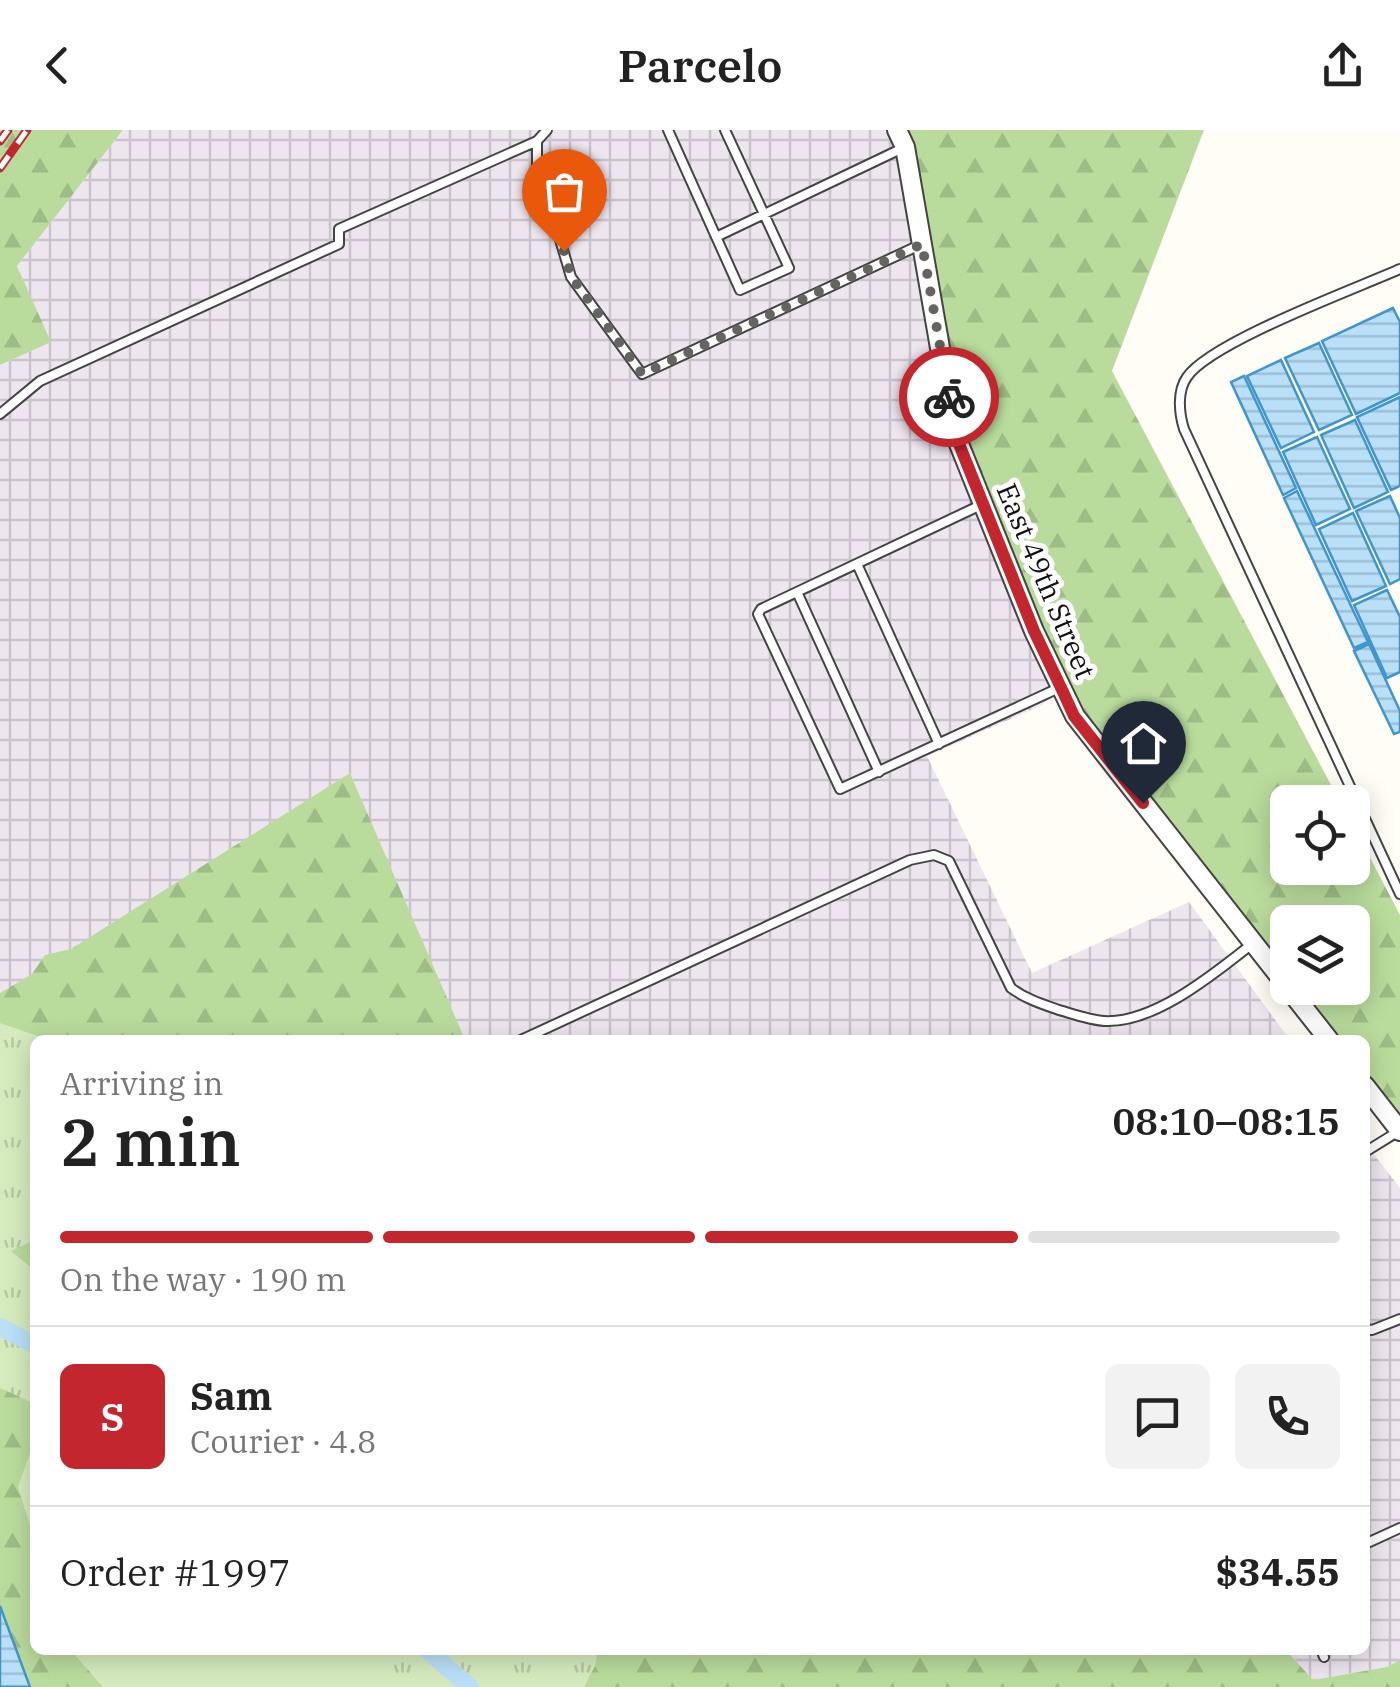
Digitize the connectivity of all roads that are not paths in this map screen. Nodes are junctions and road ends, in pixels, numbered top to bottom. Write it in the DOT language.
graph roads {
  1 [pos="547,130"];
  2 [pos="668,130"];
  3 [pos="725,130"];
  4 [pos="901,138"];
  5 [pos="537,141"];
  6 [pos="765,214"];
  7 [pos="716,236"];
  8 [pos="922,244"];
  9 [pos="1400,269"];
  10 [pos="0,414"];
  11 [pos="983,504"];
  12 [pos="857,564"];
  13 [pos="796,592"];
  14 [pos="1060,687"];
  15 [pos="940,744"];
  16 [pos="879,772"];
  17 [pos="1400,894"];
  18 [pos="1253,943"];
  19 [pos="1270,964"];
  20 [pos="1302,1005"];
  21 [pos="532,1035"];
  22 [pos="1325,1035"];
  23 [pos="1370,1092"];
  24 [pos="1400,1130"];
  25 [pos="1370,1149"];
  26 [pos="1400,1320"];
  27 [pos="1370,1329"];
  28 [pos="1400,1528"];
  29 [pos="1370,1542"];
  1 -- 5 [label="lane"];
  2 -- 7 [label="lane"];
  3 -- 6 [label="lane"];
  4 -- 6 [label="lane"];
  4 -- 8 [label="street, East 49th Street"];
  5 -- 8 [label="lane"];
  5 -- 10 [label="lane"];
  6 -- 7 [label="lane"];
  6 -- 7 [label="lane"];
  8 -- 11 [label="street, East 49th Street"];
  9 -- 17 [label="lane"];
  11 -- 12 [label="lane"];
  11 -- 14 [label="street, East 49th Street"];
  12 -- 13 [label="lane"];
  12 -- 15 [label="lane"];
  13 -- 16 [label="lane"];
  13 -- 16 [label="lane"];
  14 -- 15 [label="lane"];
  14 -- 18 [label="street, East 49th Street"];
  15 -- 16 [label="lane"];
  18 -- 19 [label="street, East 49th Street"];
  18 -- 21 [label="lane"];
  20 -- 22 [label="street, East 49th Street"];
  23 -- 24 [label="street"];
  24 -- 25 [label="lane"];
  26 -- 27 [label="lane"];
  28 -- 29 [label="lane"];
}
